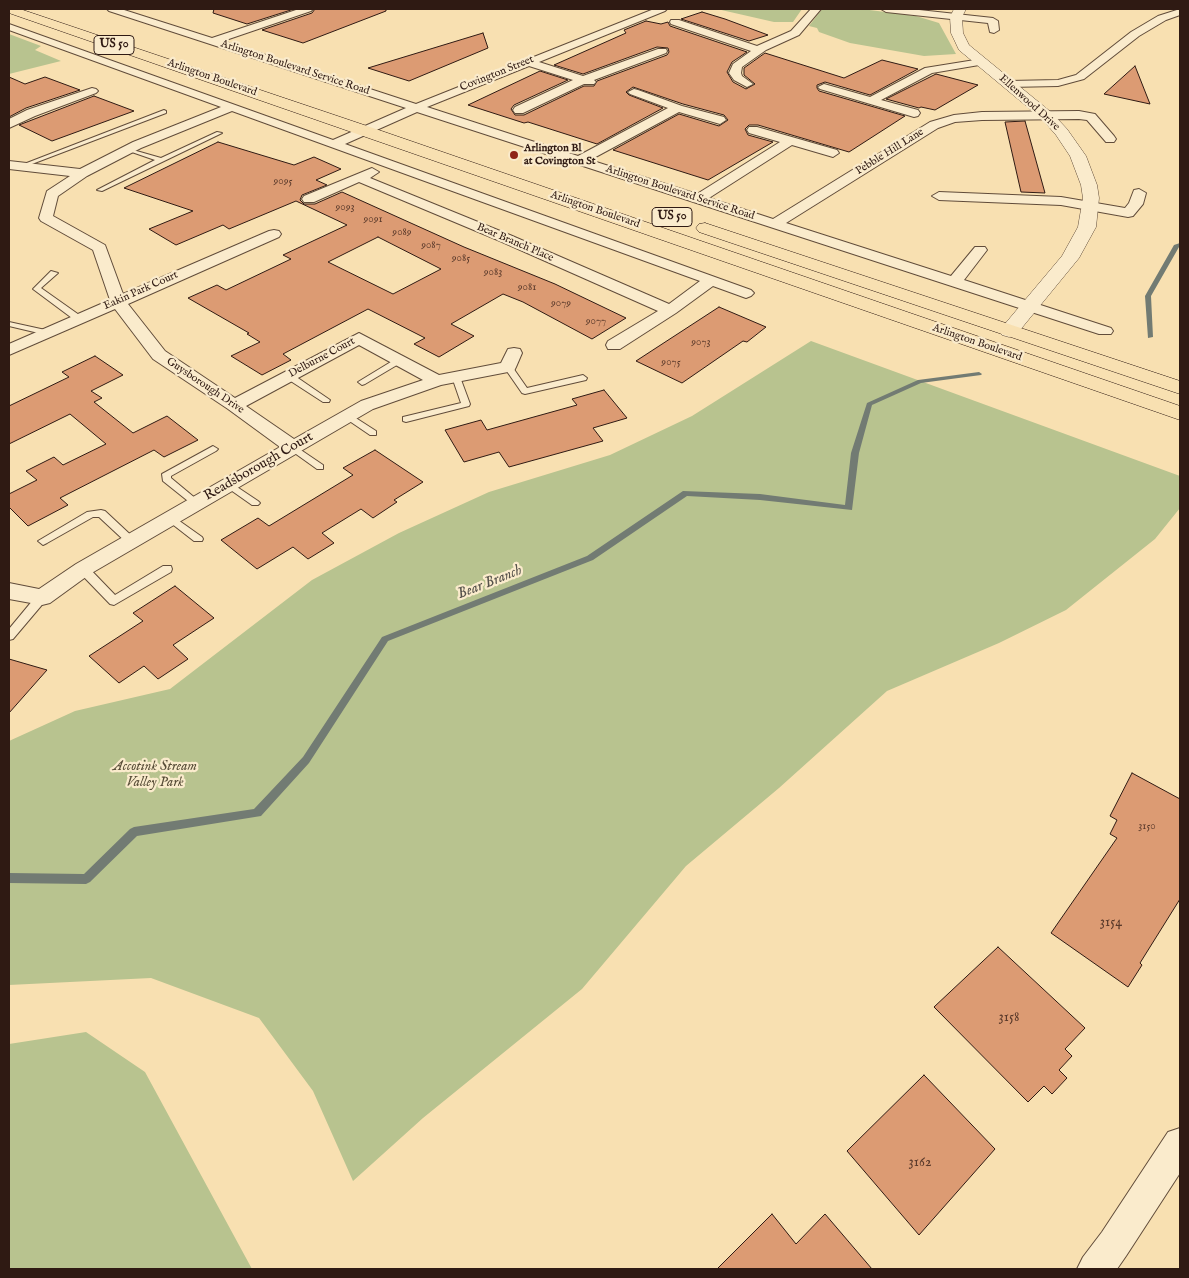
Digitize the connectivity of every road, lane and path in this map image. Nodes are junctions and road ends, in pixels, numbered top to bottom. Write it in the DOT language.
graph roads {
  1 [pos="9,9"];
  2 [pos="112,9"];
  3 [pos="308,9"];
  4 [pos="662,9"];
  5 [pos="816,9"];
  6 [pos="886,9"];
  7 [pos="999,9"];
  8 [pos="1180,12"];
  9 [pos="958,13"];
  10 [pos="675,22"];
  11 [pos="9,27"];
  12 [pos="214,42"];
  13 [pos="164,46"];
  14 [pos="758,50"];
  15 [pos="662,52"];
  16 [pos="528,62"];
  17 [pos="981,62"];
  18 [pos="582,80"];
  19 [pos="747,84"];
  20 [pos="1009,84"];
  21 [pos="598,85"];
  22 [pos="824,87"];
  23 [pos="92,91"];
  24 [pos="634,92"];
  25 [pos="872,100"];
  26 [pos="232,107"];
  27 [pos="417,107"];
  28 [pos="678,108"];
  29 [pos="518,110"];
  30 [pos="164,112"];
  31 [pos="914,112"];
  32 [pos="1047,116"];
  33 [pos="720,120"];
  34 [pos="386,121"];
  35 [pos="9,124"];
  36 [pos="365,130"];
  37 [pos="752,130"];
  38 [pos="219,133"];
  39 [pos="1110,139"];
  40 [pos="790,141"];
  41 [pos="334,144"];
  42 [pos="128,149"];
  43 [pos="474,150"];
  44 [pos="833,153"];
  45 [pos="161,160"];
  46 [pos="580,160"];
  47 [pos="15,165"];
  48 [pos="389,165"];
  49 [pos="82,173"];
  50 [pos="360,178"];
  51 [pos="100,190"];
  52 [pos="1139,193"];
  53 [pos="939,196"];
  54 [pos="309,198"];
  55 [pos="698,199"];
  56 [pos="1088,206"];
  57 [pos="690,223"];
  58 [pos="774,224"];
  59 [pos="274,234"];
  60 [pos="980,250"];
  61 [pos="54,273"];
  62 [pos="710,281"];
  63 [pos="954,282"];
  64 [pos="746,293"];
  65 [pos="118,302"];
  66 [pos="1031,306"];
  67 [pos="670,310"];
  68 [pos="79,319"];
  69 [pos="9,324"];
  70 [pos="1009,330"];
  71 [pos="1105,331"];
  72 [pos="47,333"];
  73 [pos="614,345"];
  74 [pos="9,350"];
  75 [pos="399,360"];
  76 [pos="511,360"];
  77 [pos="289,376"];
  78 [pos="456,377"];
  79 [pos="583,378"];
  80 [pos="437,381"];
  81 [pos="362,382"];
  82 [pos="1180,388"];
  83 [pos="326,400"];
  84 [pos="234,405"];
  85 [pos="1180,413"];
  86 [pos="348,416"];
  87 [pos="406,419"];
  88 [pos="373,433"];
  89 [pos="292,447"];
  90 [pos="213,449"];
  91 [pos="320,467"];
  92 [pos="228,484"];
  93 [pos="196,503"];
  94 [pos="255,504"];
  95 [pos="171,518"];
  96 [pos="198,538"];
  97 [pos="43,541"];
  98 [pos="131,541"];
  99 [pos="83,569"];
  100 [pos="167,569"];
  101 [pos="9,591"];
  102 [pos="42,597"];
  103 [pos="9,636"];
  104 [pos="1180,1144"];
  105 [pos="1095,1269"];
  1 -- 36 [label="main road, Arlington Boulevard / US 50"];
  2 -- 12 [label="street, Arlington Boulevard Service Road"];
  3 -- 12 [label="street"];
  4 -- 16 [label="street, Covington Street"];
  5 -- 14 [label="street"];
  6 -- 9 [label="street"];
  7 -- 9 [label="street"];
  8 -- 20 [label="street"];
  9 -- 17 [label="street, Ellenwood Drive"];
  10 -- 14 [label="street"];
  11 -- 26 [label="street"];
  12 -- 27 [label="street, Arlington Boulevard Service Road"];
  13 -- 34 [label="main road, Arlington Boulevard"];
  14 -- 19 [label="street"];
  15 -- 18 [label="street"];
  16 -- 18 [label="street"];
  16 -- 27 [label="street, Covington Street"];
  17 -- 20 [label="street, Ellenwood Drive"];
  17 -- 25 [label="street"];
  18 -- 21 [label="street"];
  18 -- 29 [label="street"];
  20 -- 32 [label="street, Ellenwood Drive"];
  22 -- 25 [label="street"];
  23 -- 35 [label="street"];
  24 -- 28 [label="street"];
  25 -- 31 [label="street"];
  26 -- 41 [label="street"];
  26 -- 42 [label="street, Guysborough Drive"];
  27 -- 34 [label="street, Covington Street"];
  27 -- 46 [label="street, Arlington Boulevard Service Road"];
  28 -- 33 [label="street"];
  28 -- 46 [label="street"];
  30 -- 47 [label="lane"];
  32 -- 39 [label="street, Pebble Hill Lane"];
  32 -- 56 [label="street, Ellenwood Drive"];
  32 -- 58 [label="street, Pebble Hill Lane"];
  34 -- 36 [label="street, Covington Street"];
  34 -- 43 [label="main road, Arlington Boulevard"];
  36 -- 41 [label="street, Covington Street"];
  36 -- 85 [label="main road, Arlington Boulevard / US 50"];
  37 -- 40 [label="street"];
  38 -- 45 [label="lane"];
  40 -- 44 [label="street"];
  40 -- 55 [label="street"];
  41 -- 48 [label="street"];
  42 -- 45 [label="lane"];
  42 -- 49 [label="street, Guysborough Drive"];
  45 -- 51 [label="lane"];
  46 -- 55 [label="street, Arlington Boulevard Service Road"];
  47 -- 49 [label="street"];
  48 -- 50 [label="street"];
  48 -- 62 [label="street"];
  49 -- 65 [label="street, Guysborough Drive"];
  50 -- 54 [label="street"];
  50 -- 67 [label="street, Bear Branch Place"];
  52 -- 56 [label="street"];
  53 -- 56 [label="street"];
  55 -- 58 [label="street, Arlington Boulevard Service Road"];
  56 -- 66 [label="street, Ellenwood Drive"];
  57 -- 70 [label="main road, Arlington Boulevard / US 50"];
  58 -- 63 [label="street, Arlington Boulevard Service Road"];
  59 -- 65 [label="street, Eakin Park Court"];
  60 -- 63 [label="street"];
  61 -- 68 [label="lane"];
  62 -- 64 [label="street"];
  62 -- 67 [label="street"];
  63 -- 66 [label="street, Arlington Boulevard Service Road"];
  65 -- 68 [label="street, Eakin Park Court"];
  65 -- 84 [label="street, Guysborough Drive"];
  66 -- 70 [label="street, Ellenwood Drive"];
  66 -- 71 [label="street, Arlington Boulevard Service Road"];
  67 -- 73 [label="street"];
  68 -- 72 [label="street, Eakin Park Court"];
  69 -- 72 [label="lane"];
  70 -- 82 [label="main road, Arlington Boulevard / US 50"];
  72 -- 74 [label="street, Eakin Park Court"];
  75 -- 77 [label="street, Delburne Court"];
  75 -- 80 [label="street, Delburne Court"];
  75 -- 81 [label="lane"];
  76 -- 78 [label="street, Readsborough Court"];
  76 -- 79 [label="lane"];
  77 -- 83 [label="lane"];
  77 -- 84 [label="street, Delburne Court"];
  78 -- 80 [label="street, Readsborough Court"];
  78 -- 87 [label="lane"];
  80 -- 86 [label="street, Readsborough Court"];
  84 -- 89 [label="street, Guysborough Drive"];
  86 -- 88 [label="lane"];
  86 -- 89 [label="street, Readsborough Court"];
  89 -- 91 [label="lane"];
  89 -- 92 [label="street, Readsborough Court"];
  90 -- 93 [label="lane"];
  92 -- 93 [label="street, Readsborough Court"];
  92 -- 94 [label="lane"];
  93 -- 95 [label="street, Readsborough Court"];
  95 -- 96 [label="lane"];
  95 -- 98 [label="street, Readsborough Court"];
  97 -- 98 [label="lane"];
  98 -- 99 [label="street, Readsborough Court"];
  99 -- 100 [label="lane"];
  99 -- 102 [label="street, Readsborough Court"];
  101 -- 102 [label="street"];
  102 -- 103 [label="lane"];
  104 -- 105 [label="street"];
}
